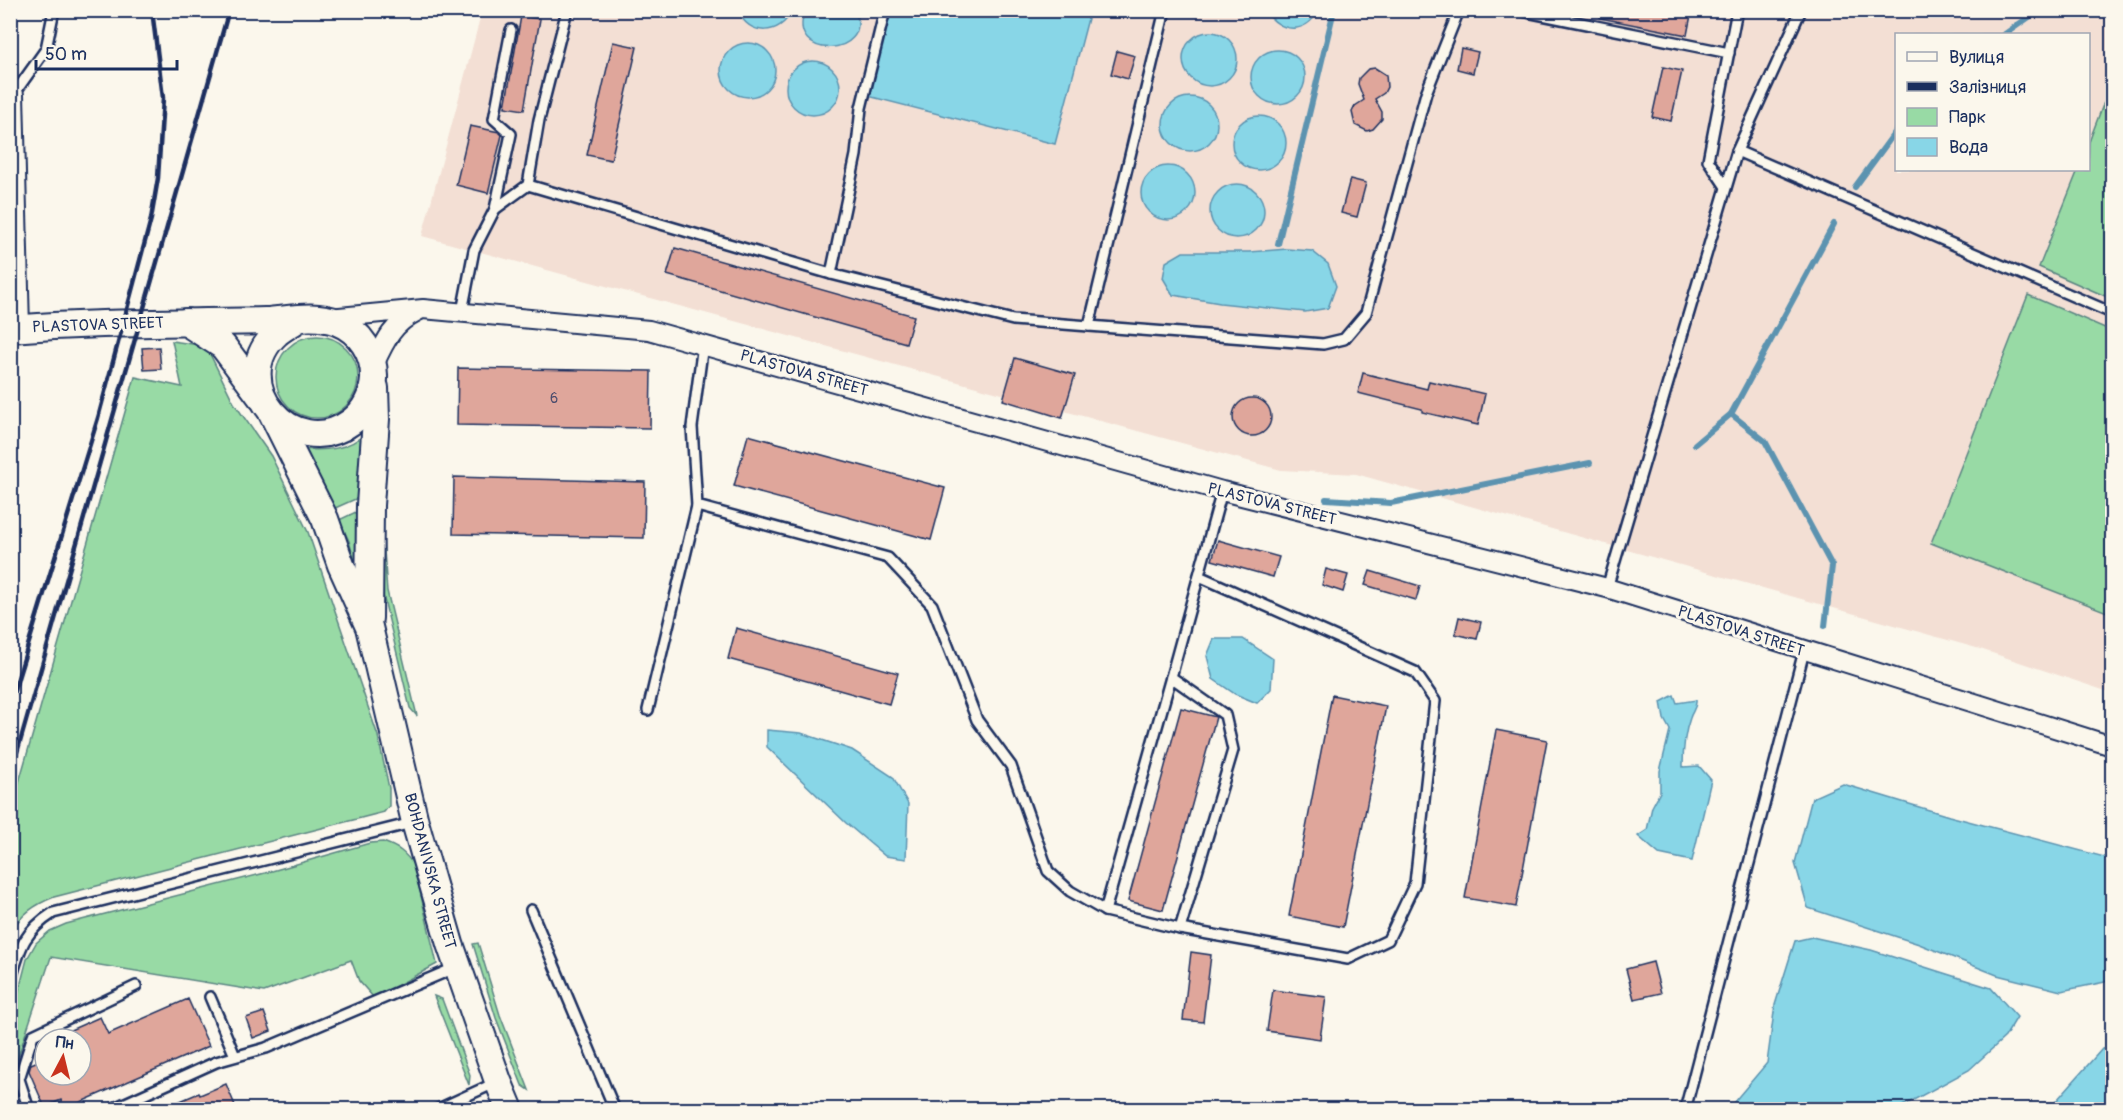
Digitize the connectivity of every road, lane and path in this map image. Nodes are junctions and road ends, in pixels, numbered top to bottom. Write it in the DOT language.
graph roads {
  1 [pos="54,10"];
  2 [pos="567,10"];
  3 [pos="885,10"];
  4 [pos="1165,10"];
  5 [pos="1459,10"];
  6 [pos="1517,10"];
  7 [pos="1737,10"];
  8 [pos="1801,10"];
  9 [pos="511,30"];
  10 [pos="1729,53"];
  11 [pos="12,92"];
  12 [pos="1737,151"];
  13 [pos="528,185"];
  14 [pos="1726,187"];
  15 [pos="495,209"];
  16 [pos="831,274"];
  17 [pos="423,309"];
  18 [pos="462,312"];
  19 [pos="2112,313"];
  20 [pos="313,319"];
  21 [pos="186,322"];
  22 [pos="1089,326"];
  23 [pos="15,329"];
  24 [pos="703,344"];
  25 [pos="374,373"];
  26 [pos="269,409"];
  27 [pos="1222,492"];
  28 [pos="698,506"];
  29 [pos="1198,576"];
  30 [pos="1607,588"];
  31 [pos="369,627"];
  32 [pos="1804,651"];
  33 [pos="1171,677"];
  34 [pos="648,710"];
  35 [pos="2112,746"];
  36 [pos="415,822"];
  37 [pos="531,910"];
  38 [pos="1105,911"];
  39 [pos="1180,929"];
  40 [pos="457,967"];
  41 [pos="10,983"];
  42 [pos="136,986"];
  43 [pos="210,997"];
  44 [pos="235,1056"];
  45 [pos="498,1081"];
  46 [pos="29,1110"];
  47 [pos="110,1110"];
  48 [pos="436,1110"];
  49 [pos="510,1110"];
  50 [pos="615,1110"];
  51 [pos="1685,1110"];
  1 -- 11 [label="lane"];
  2 -- 13 [label="lane"];
  3 -- 16 [label="lane"];
  4 -- 22 [label="lane"];
  5 -- 22 [label="lane"];
  6 -- 10 [label="lane"];
  7 -- 10 [label="lane"];
  8 -- 12 [label="lane"];
  9 -- 15 [label="lane"];
  10 -- 14 [label="lane"];
  11 -- 23 [label="street"];
  12 -- 14 [label="lane"];
  12 -- 19 [label="lane"];
  13 -- 15 [label="lane"];
  13 -- 16 [label="lane"];
  14 -- 30 [label="lane"];
  15 -- 18 [label="lane"];
  16 -- 22 [label="lane"];
  17 -- 18 [label="street, PLASTOVA STREET"];
  17 -- 20 [label="street, PLASTOVA STREET"];
  17 -- 25 [label="street"];
  18 -- 24 [label="street, PLASTOVA STREET"];
  20 -- 21 [label="main road, PLASTOVA STREET"];
  20 -- 25 [label="main road"];
  20 -- 26 [label="main road"];
  21 -- 23 [label="main road, PLASTOVA STREET"];
  21 -- 26 [label="main road, PLASTOVA STREET"];
  24 -- 27 [label="street, PLASTOVA STREET"];
  24 -- 28 [label="lane"];
  25 -- 26 [label="main road"];
  25 -- 31 [label="main road, BOHDANIVSKA STREET"];
  26 -- 31 [label="main road, BOHDANIVSKA STREET"];
  27 -- 29 [label="lane"];
  27 -- 30 [label="street, PLASTOVA STREET"];
  28 -- 34 [label="lane"];
  28 -- 38 [label="lane"];
  29 -- 33 [label="lane"];
  29 -- 39 [label="lane"];
  30 -- 32 [label="street, PLASTOVA STREET"];
  31 -- 36 [label="main road, BOHDANIVSKA STREET"];
  32 -- 35 [label="street, PLASTOVA STREET"];
  32 -- 51 [label="lane"];
  33 -- 38 [label="lane"];
  33 -- 39 [label="lane"];
  36 -- 40 [label="main road, BOHDANIVSKA STREET"];
  36 -- 41 [label="lane"];
  37 -- 50 [label="lane"];
  38 -- 39 [label="lane"];
  40 -- 44 [label="lane"];
  40 -- 45 [label="main road, BOHDANIVSKA STREET"];
  42 -- 46 [label="lane"];
  43 -- 44 [label="lane"];
  44 -- 47 [label="lane"];
  45 -- 48 [label="lane"];
  45 -- 49 [label="main road, BOHDANIVSKA STREET"];
}
